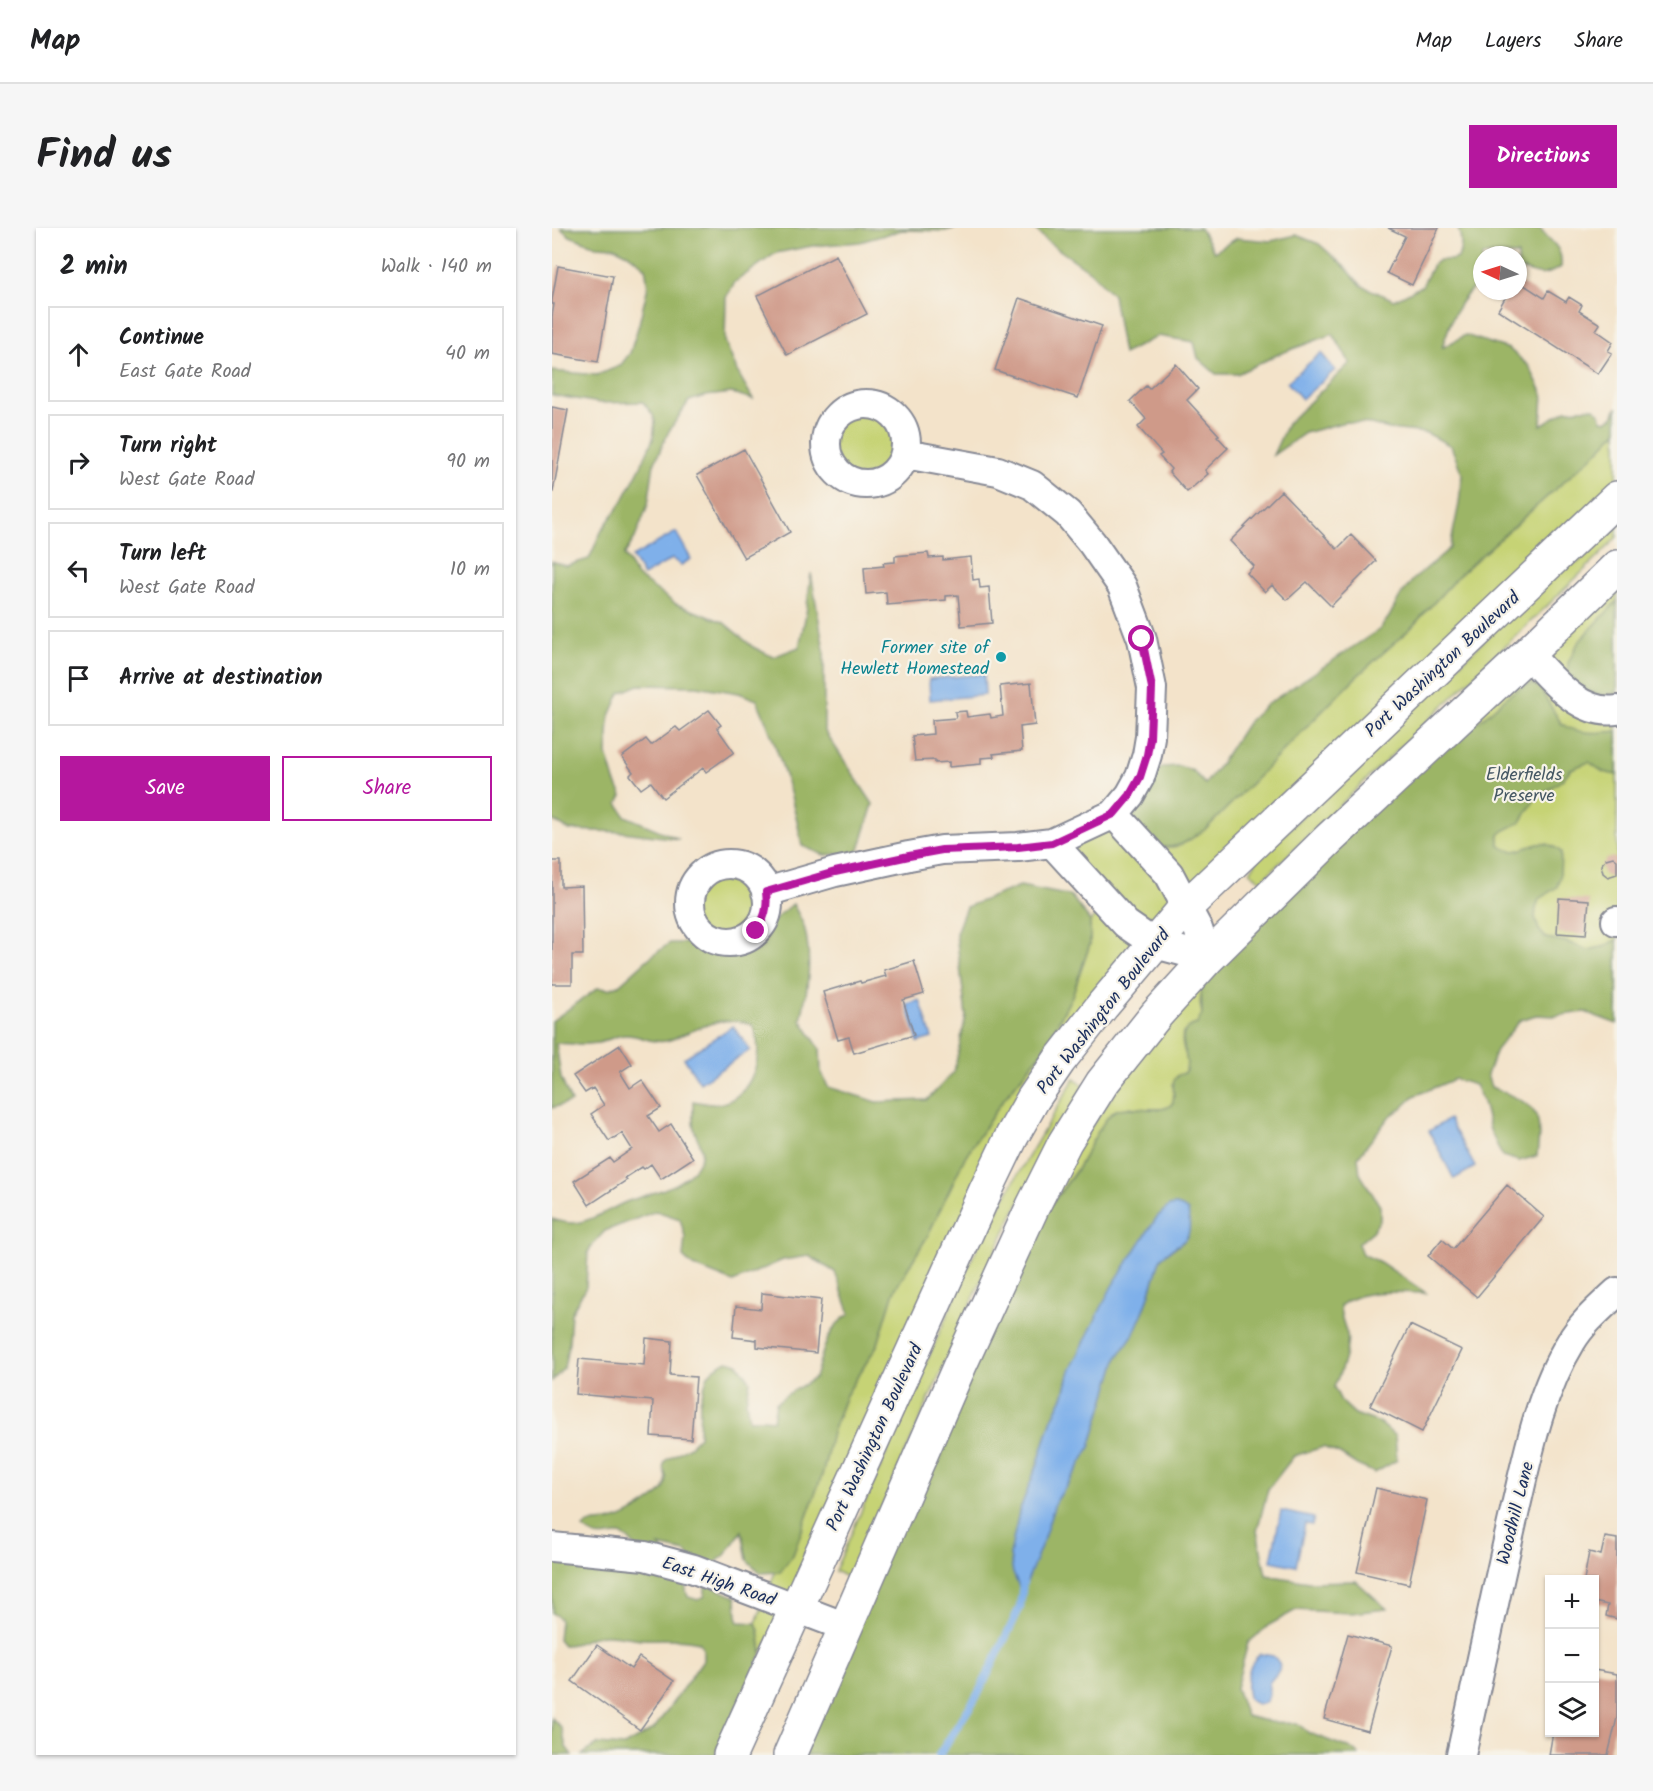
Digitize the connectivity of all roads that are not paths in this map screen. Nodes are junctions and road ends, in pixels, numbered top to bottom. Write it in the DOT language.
graph roads {
  1 [pos="905,454"];
  2 [pos="1617,498"];
  3 [pos="1617,567"];
  4 [pos="1527,653"];
  5 [pos="1617,710"];
  6 [pos="1114,814"];
  7 [pos="1052,843"];
  8 [pos="766,892"];
  9 [pos="1186,907"];
  10 [pos="1155,944"];
  11 [pos="1208,958"];
  12 [pos="1617,1292"];
  13 [pos="552,1547"];
  14 [pos="795,1608"];
  15 [pos="846,1627"];
  16 [pos="730,1755"];
  17 [pos="790,1755"];
  18 [pos="1461,1755"];
  1 -- 6 [label="street"];
  2 -- 9 [label="main road, Port Washington Boulevard"];
  3 -- 4 [label="main road"];
  4 -- 5 [label="street"];
  4 -- 11 [label="main road"];
  6 -- 7 [label="street"];
  6 -- 9 [label="street"];
  7 -- 8 [label="street"];
  7 -- 10 [label="street"];
  9 -- 10 [label="main road, Port Washington Boulevard"];
  9 -- 11 [label="street"];
  10 -- 11 [label="street"];
  10 -- 14 [label="main road, Port Washington Boulevard"];
  11 -- 15 [label="main road"];
  12 -- 18 [label="street, Woodhill Lane"];
  13 -- 14 [label="street, East High Road"];
  14 -- 15 [label="street, East High Road"];
  14 -- 16 [label="main road, Port Washington Boulevard"];
  15 -- 17 [label="main road"];
}
